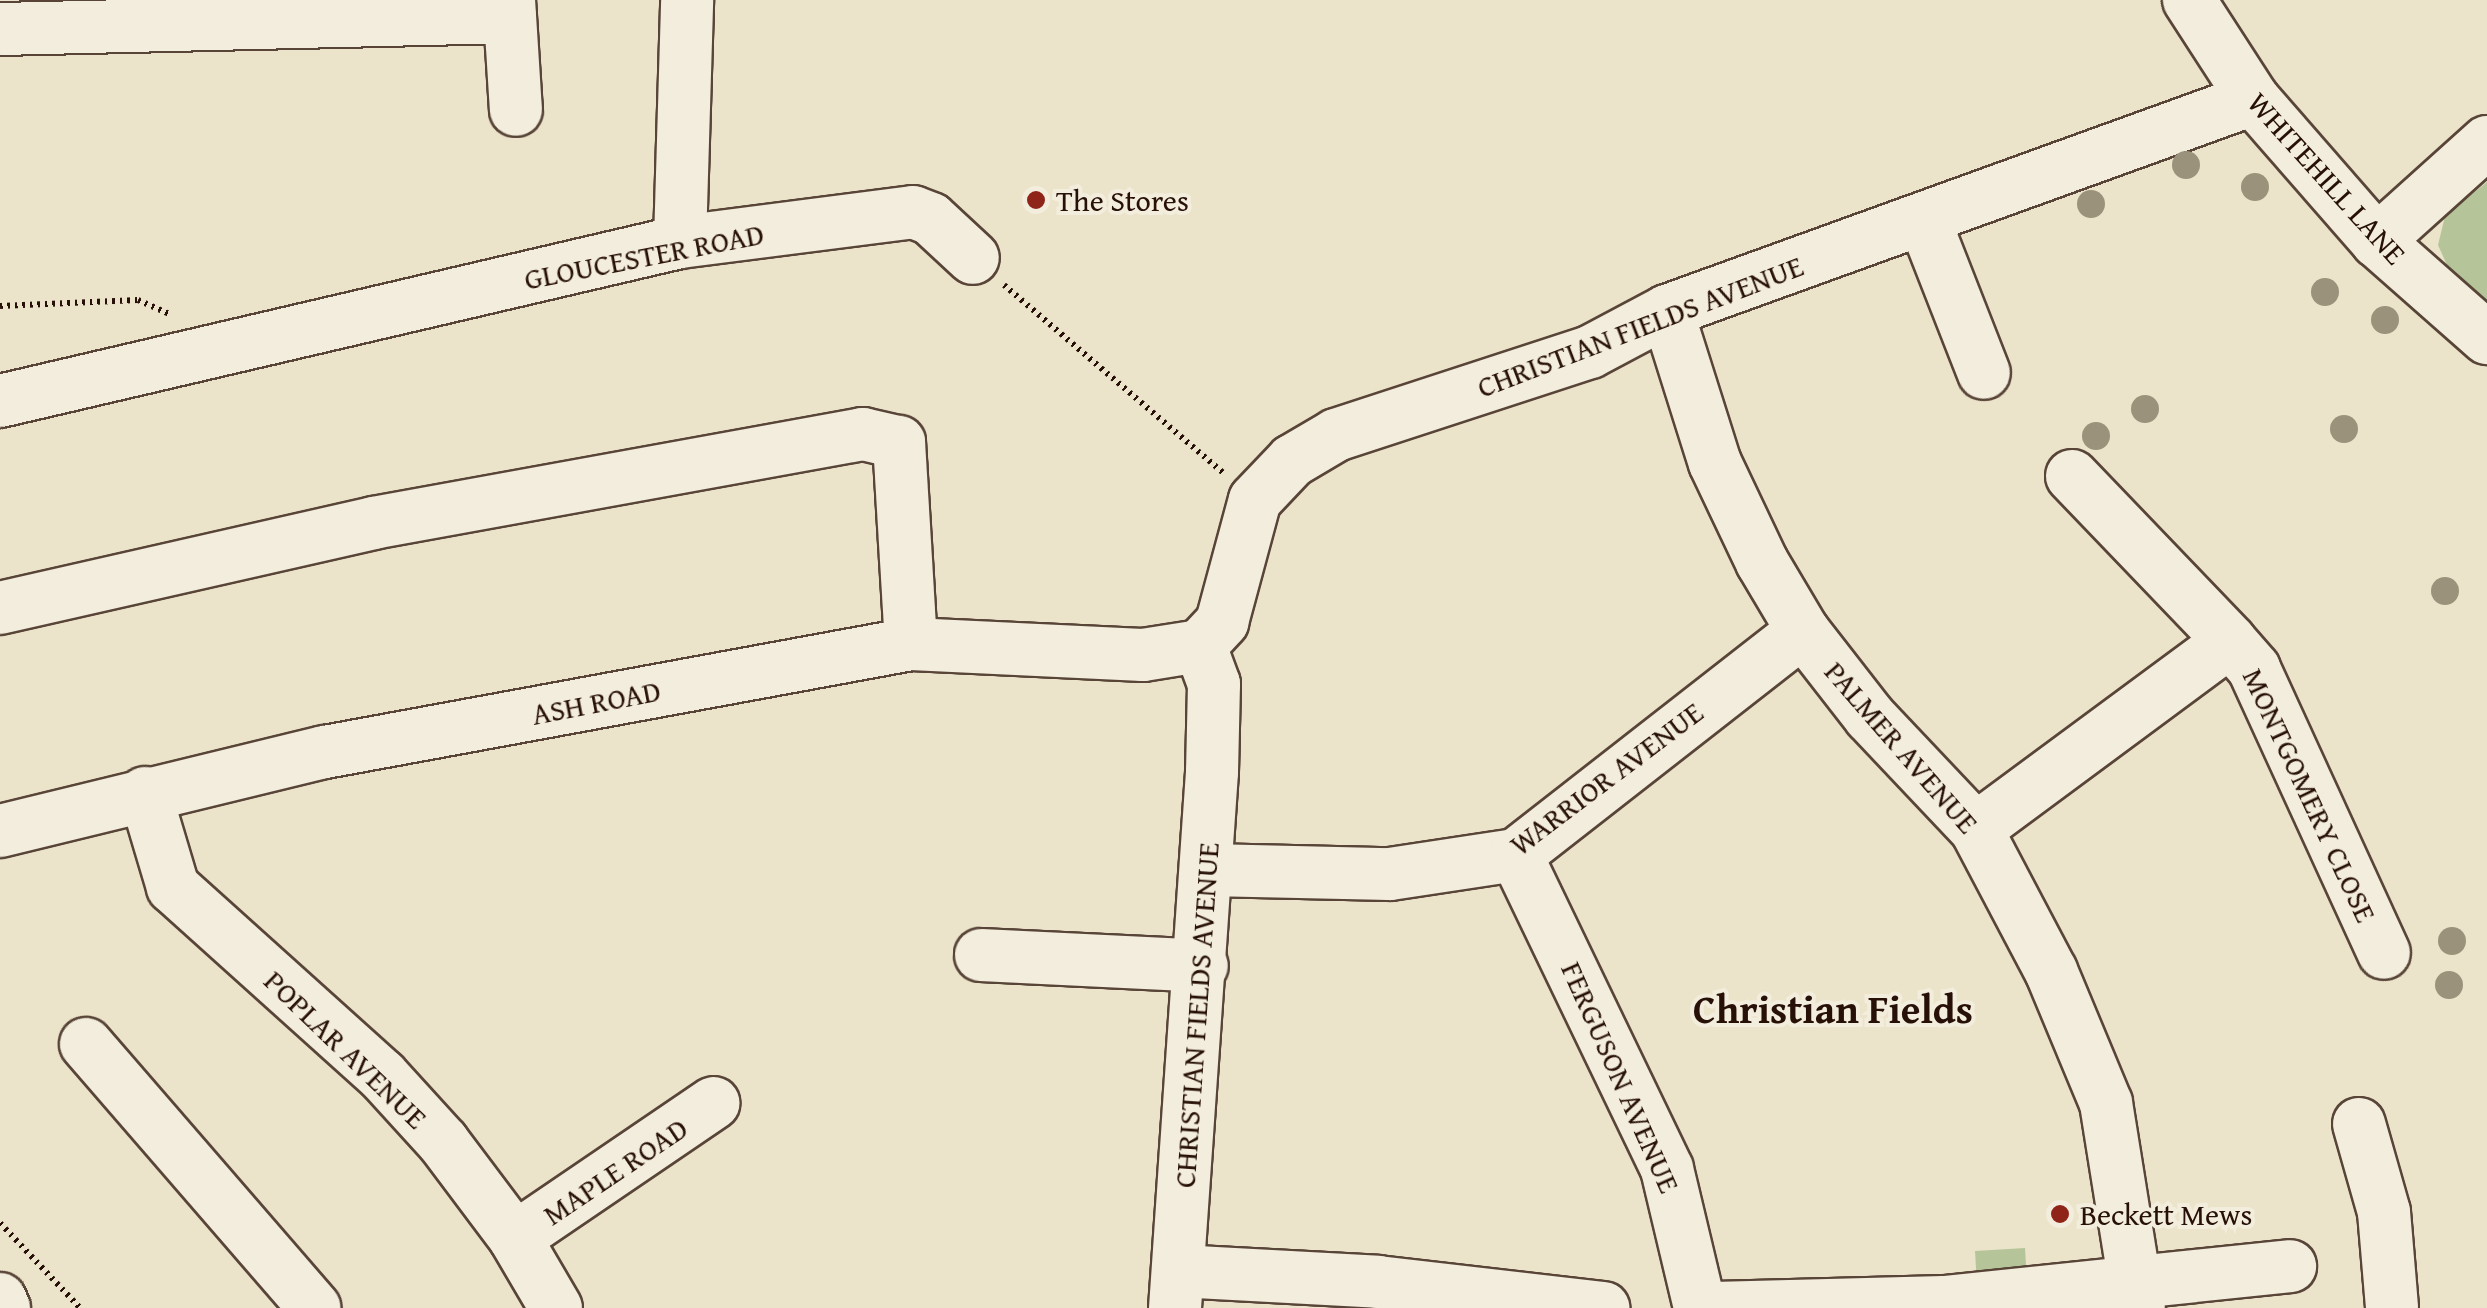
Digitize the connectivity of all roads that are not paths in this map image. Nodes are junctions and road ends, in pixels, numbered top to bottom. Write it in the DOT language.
graph roads {
  1 [pos="687,0"];
  2 [pos="2189,0"];
  3 [pos="509,9"];
  4 [pos="0,29"];
  5 [pos="2253,100"];
  6 [pos="516,110"];
  7 [pos="2487,142"];
  8 [pos="1924,220"];
  9 [pos="2377,241"];
  10 [pos="680,242"];
  11 [pos="973,258"];
  12 [pos="1667,312"];
  13 [pos="2487,338"];
  14 [pos="1984,373"];
  15 [pos="0,401"];
  16 [pos="2072,476"];
  17 [pos="0,608"];
  18 [pos="1803,632"];
  19 [pos="2230,641"];
  20 [pos="911,644"];
  21 [pos="1200,646"];
  22 [pos="145,792"];
  23 [pos="1976,830"];
  24 [pos="0,832"];
  25 [pos="1516,855"];
  26 [pos="1208,870"];
  27 [pos="2384,953"];
  28 [pos="981,955"];
  29 [pos="1202,966"];
  30 [pos="86,1044"];
  31 [pos="714,1104"];
  32 [pos="2359,1124"];
  33 [pos="515,1238"];
  34 [pos="2290,1266"];
  35 [pos="1177,1289"];
  36 [pos="2137,1293"];
  37 [pos="0,1298"];
  38 [pos="4,1308"];
  39 [pos="315,1308"];
  40 [pos="556,1308"];
  41 [pos="1604,1308"];
  42 [pos="1700,1308"];
  43 [pos="1713,1308"];
  44 [pos="2392,1308"];
  1 -- 10 [label="street"];
  2 -- 5 [label="street, WHITEHILL LANE"];
  3 -- 4 [label="street"];
  3 -- 6 [label="street"];
  5 -- 8 [label="street, CHRISTIAN FIELDS AVENUE"];
  5 -- 9 [label="street, WHITEHILL LANE"];
  7 -- 9 [label="street"];
  8 -- 12 [label="street, CHRISTIAN FIELDS AVENUE"];
  8 -- 14 [label="street"];
  9 -- 13 [label="street, WHITEHILL LANE"];
  10 -- 11 [label="street, GLOUCESTER ROAD"];
  10 -- 15 [label="street, GLOUCESTER ROAD"];
  12 -- 18 [label="street, PALMER AVENUE"];
  12 -- 21 [label="street, CHRISTIAN FIELDS AVENUE"];
  16 -- 19 [label="street, MONTGOMERY CLOSE"];
  17 -- 20 [label="street"];
  18 -- 23 [label="street, PALMER AVENUE"];
  18 -- 25 [label="street, WARRIOR AVENUE"];
  19 -- 23 [label="street, MONTGOMERY CLOSE"];
  19 -- 27 [label="street, MONTGOMERY CLOSE"];
  20 -- 21 [label="street, ASH ROAD"];
  20 -- 22 [label="street, ASH ROAD"];
  21 -- 26 [label="street, CHRISTIAN FIELDS AVENUE"];
  22 -- 24 [label="street, ASH ROAD"];
  22 -- 33 [label="street, POPLAR AVENUE"];
  23 -- 36 [label="street, PALMER AVENUE"];
  25 -- 26 [label="street, WARRIOR AVENUE"];
  25 -- 42 [label="street, FERGUSON AVENUE"];
  26 -- 29 [label="street, CHRISTIAN FIELDS AVENUE"];
  28 -- 29 [label="street"];
  29 -- 35 [label="street, CHRISTIAN FIELDS AVENUE"];
  30 -- 39 [label="street"];
  31 -- 33 [label="street, MAPLE ROAD"];
  32 -- 44 [label="street"];
  33 -- 40 [label="street, POPLAR AVENUE"];
  34 -- 36 [label="street"];
  35 -- 41 [label="street"];
  36 -- 43 [label="street"];
  37 -- 38 [label="street"];
}
